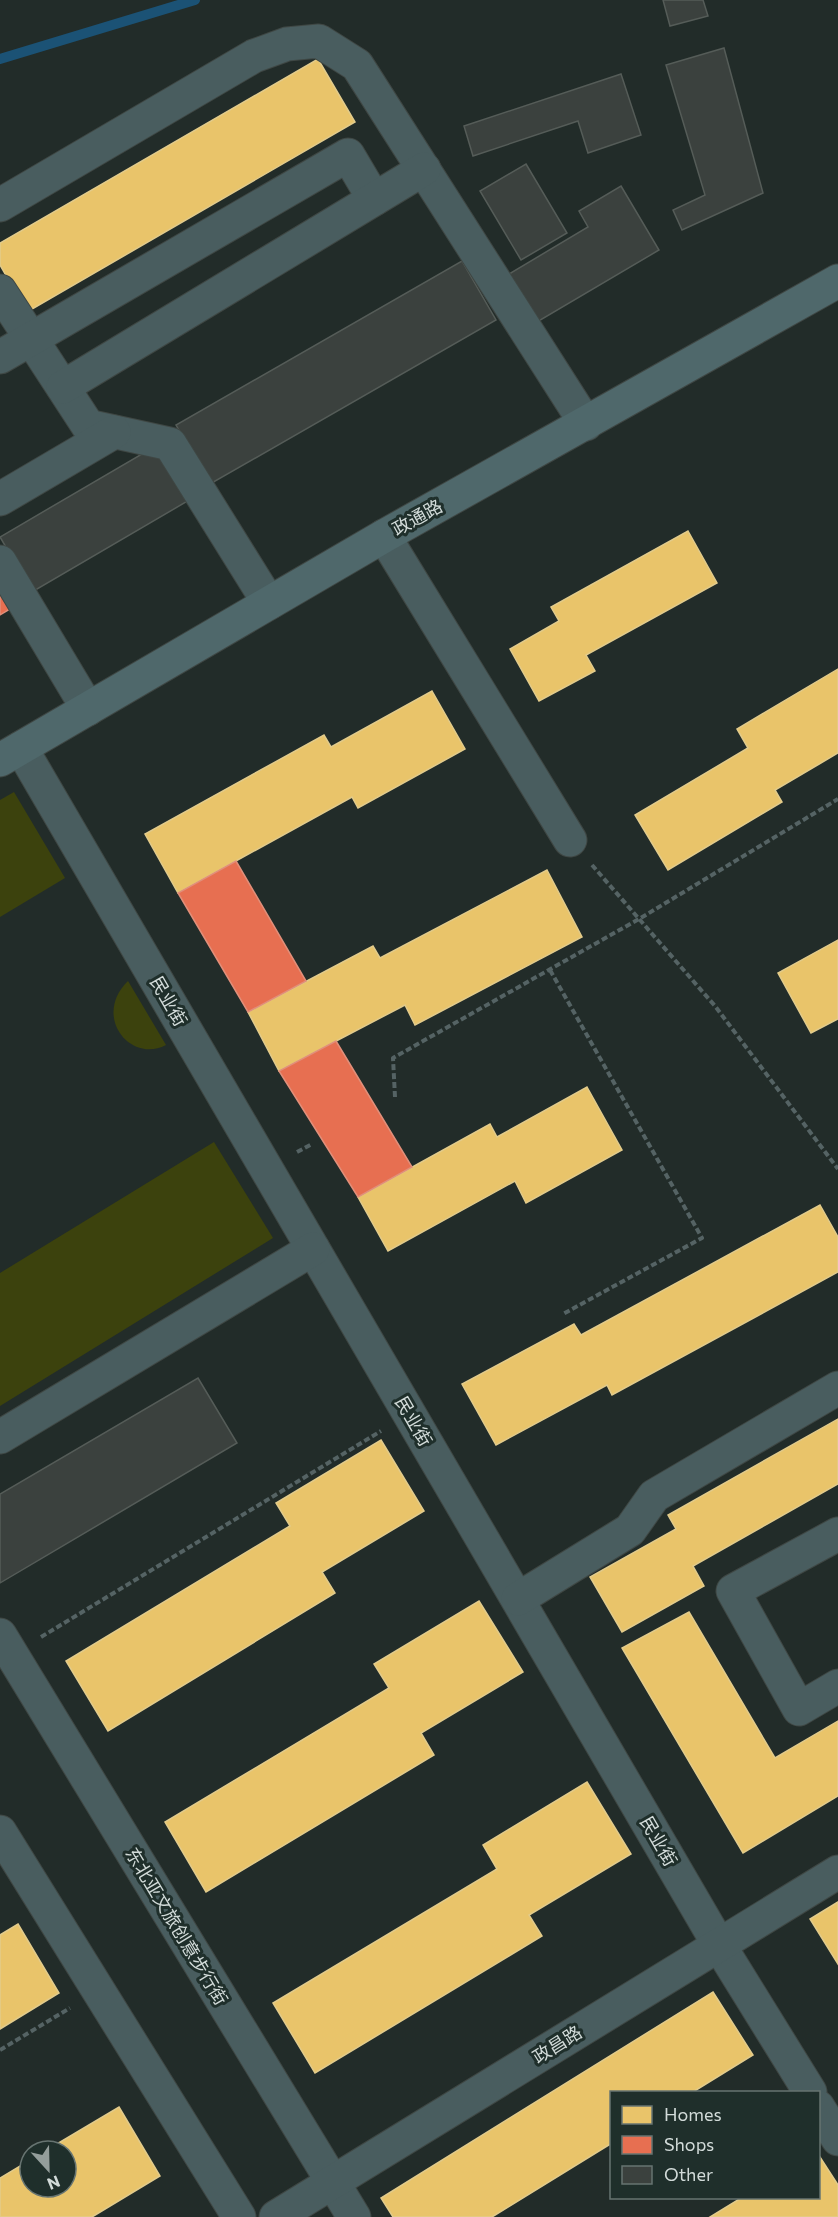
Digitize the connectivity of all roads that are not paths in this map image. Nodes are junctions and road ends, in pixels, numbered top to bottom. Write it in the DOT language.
graph roads {
  1 [pos="424,169"];
  2 [pos="374,199"];
  3 [pos="0,205"];
  4 [pos="838,281"];
  5 [pos="0,291"];
  6 [pos="31,339"];
  7 [pos="0,357"];
  8 [pos="63,387"];
  9 [pos="586,424"];
  10 [pos="114,432"];
  11 [pos="0,499"];
  12 [pos="384,536"];
  13 [pos="0,562"];
  14 [pos="268,603"];
  15 [pos="88,709"];
  16 [pos="11,754"];
  17 [pos="570,840"];
  18 [pos="313,1249"];
  19 [pos="838,1388"];
  20 [pos="0,1437"];
  21 [pos="838,1534"];
  22 [pos="518,1599"];
  23 [pos="4,1651"];
  24 [pos="838,1686"];
  25 [pos="0,1832"];
  26 [pos="838,1872"];
  27 [pos="719,1945"];
  28 [pos="809,2091"];
  29 [pos="820,2109"];
  30 [pos="838,2139"];
  31 [pos="332,2182"];
  32 [pos="239,2217"];
  33 [pos="276,2217"];
  34 [pos="354,2217"];
  1 -- 2 [label="street"];
  1 -- 3 [label="street"];
  1 -- 9 [label="street"];
  2 -- 6 [label="street"];
  2 -- 8 [label="street"];
  4 -- 9 [label="main road, 政通路"];
  5 -- 6 [label="street"];
  6 -- 7 [label="street"];
  6 -- 8 [label="street"];
  8 -- 10 [label="street"];
  9 -- 12 [label="main road, 政通路"];
  10 -- 11 [label="street"];
  10 -- 14 [label="street"];
  12 -- 14 [label="main road, 政通路"];
  12 -- 17 [label="street"];
  13 -- 15 [label="street"];
  14 -- 15 [label="main road, 政通路"];
  15 -- 16 [label="main road, 政通路"];
  16 -- 18 [label="street, 民业街"];
  18 -- 20 [label="street"];
  18 -- 22 [label="street, 民业街"];
  19 -- 22 [label="street"];
  21 -- 24 [label="street"];
  22 -- 27 [label="street, 民业街"];
  23 -- 31 [label="street, 东北亚文旅创意步行街"];
  25 -- 32 [label="street"];
  26 -- 27 [label="street, 政昌路"];
  27 -- 28 [label="street, 民业街"];
  27 -- 31 [label="street, 政昌路"];
  29 -- 30 [label="street"];
  31 -- 33 [label="street, 政昌路"];
  31 -- 34 [label="street, 东北亚文旅创意步行街"];
}
